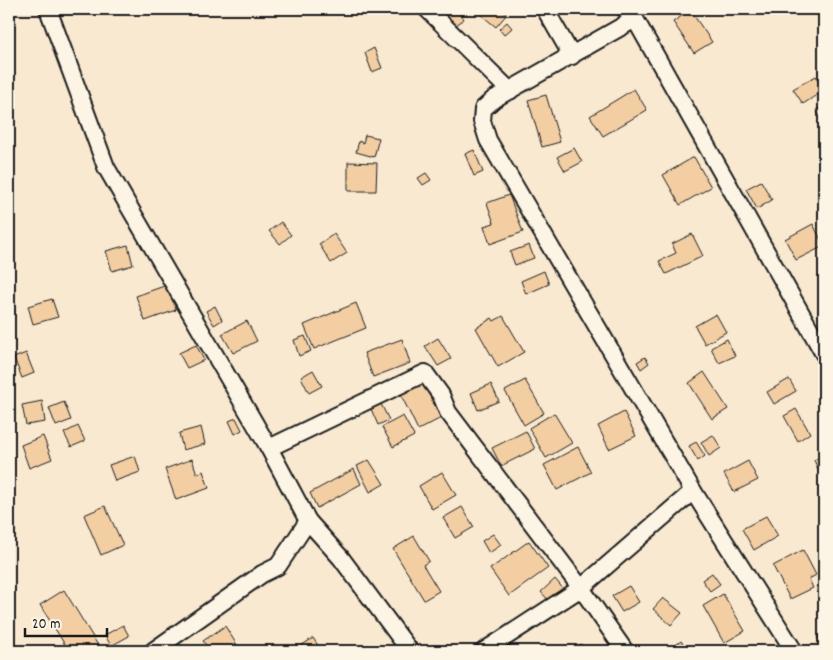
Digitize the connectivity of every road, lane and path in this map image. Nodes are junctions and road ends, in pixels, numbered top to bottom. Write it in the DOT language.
graph roads {
  1 [pos="48,9"];
  2 [pos="427,9"];
  3 [pos="545,9"];
  4 [pos="630,14"];
  5 [pos="572,56"];
  6 [pos="510,91"];
  7 [pos="824,354"];
  8 [pos="269,448"];
  9 [pos="693,491"];
  10 [pos="308,521"];
  11 [pos="581,588"];
  12 [pos="153,651"];
  13 [pos="410,651"];
  14 [pos="484,651"];
  15 [pos="625,651"];
  16 [pos="794,651"];
  1 -- 8 [label="lane"];
  2 -- 6 [label="lane"];
  3 -- 5 [label="lane"];
  4 -- 5 [label="lane"];
  4 -- 7 [label="lane"];
  5 -- 6 [label="lane"];
  6 -- 9 [label="lane"];
  8 -- 10 [label="lane"];
  8 -- 11 [label="lane"];
  9 -- 11 [label="lane"];
  9 -- 16 [label="lane"];
  10 -- 12 [label="lane"];
  10 -- 13 [label="lane"];
  11 -- 14 [label="lane"];
  11 -- 15 [label="lane"];
}
